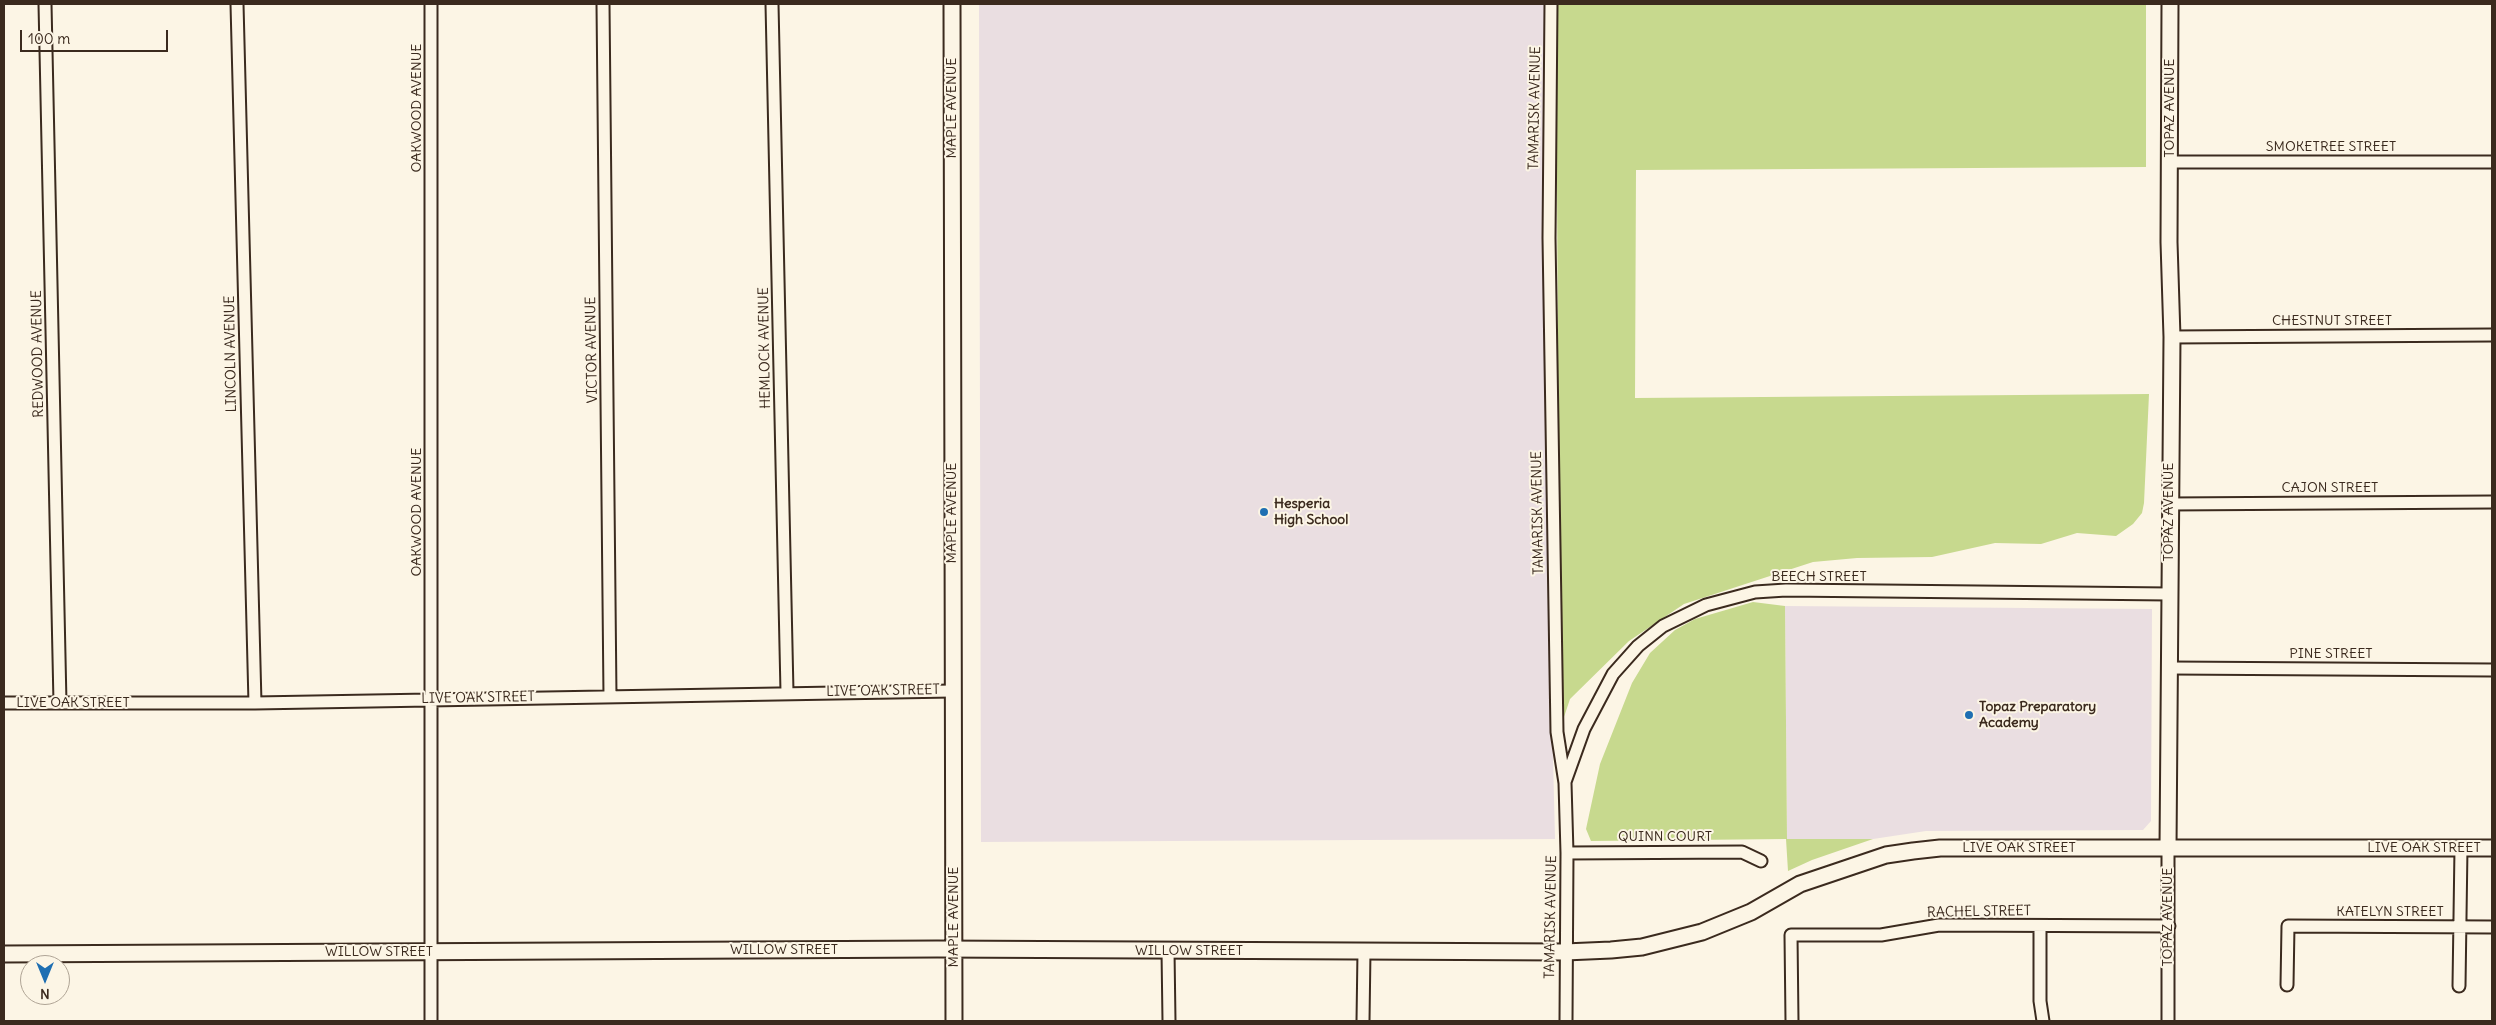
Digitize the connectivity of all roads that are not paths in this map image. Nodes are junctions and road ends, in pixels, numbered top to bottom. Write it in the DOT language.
graph roads {
  1 [pos="45,4"];
  2 [pos="237,4"];
  3 [pos="431,4"];
  4 [pos="603,4"];
  5 [pos="772,4"];
  6 [pos="952,4"];
  7 [pos="1551,4"];
  8 [pos="2170,4"];
  9 [pos="2170,162"];
  10 [pos="2492,162"];
  11 [pos="2492,335"];
  12 [pos="2172,337"];
  13 [pos="2492,502"];
  14 [pos="2169,504"];
  15 [pos="2169,594"];
  16 [pos="2170,668"];
  17 [pos="2492,670"];
  18 [pos="952,690"];
  19 [pos="786,692"];
  20 [pos="610,696"];
  21 [pos="432,699"];
  22 [pos="4,703"];
  23 [pos="255,703"];
  24 [pos="60,704"];
  25 [pos="1565,783"];
  26 [pos="2168,848"];
  27 [pos="2461,848"];
  28 [pos="2492,848"];
  29 [pos="1567,853"];
  30 [pos="1761,861"];
  31 [pos="2040,926"];
  32 [pos="2169,926"];
  33 [pos="2459,927"];
  34 [pos="2492,927"];
  35 [pos="954,949"];
  36 [pos="1168,951"];
  37 [pos="1364,951"];
  38 [pos="432,952"];
  39 [pos="1564,952"];
  40 [pos="4,954"];
  41 [pos="2287,985"];
  42 [pos="2459,986"];
  43 [pos="431,1021"];
  44 [pos="954,1021"];
  45 [pos="1169,1021"];
  46 [pos="1363,1021"];
  47 [pos="1566,1021"];
  48 [pos="1792,1021"];
  49 [pos="2043,1021"];
  50 [pos="2168,1021"];
  1 -- 24 [label="street, REDWOOD AVENUE"];
  2 -- 23 [label="street, LINCOLN AVENUE"];
  3 -- 21 [label="street, OAKWOOD AVENUE"];
  4 -- 20 [label="street, VICTOR AVENUE"];
  5 -- 19 [label="street, HEMLOCK AVENUE"];
  6 -- 18 [label="street, MAPLE AVENUE"];
  7 -- 25 [label="street, TAMARISK AVENUE"];
  8 -- 9 [label="street, TOPAZ AVENUE"];
  9 -- 10 [label="street, SMOKETREE STREET"];
  9 -- 12 [label="street, TOPAZ AVENUE"];
  11 -- 12 [label="street, CHESTNUT STREET"];
  12 -- 14 [label="street, TOPAZ AVENUE"];
  13 -- 14 [label="street, CAJON STREET"];
  14 -- 15 [label="street, TOPAZ AVENUE"];
  15 -- 16 [label="street, TOPAZ AVENUE"];
  15 -- 25 [label="street, BEECH STREET"];
  16 -- 17 [label="street, PINE STREET"];
  16 -- 26 [label="street, TOPAZ AVENUE"];
  18 -- 19 [label="street, LIVE OAK STREET"];
  18 -- 35 [label="street, MAPLE AVENUE"];
  19 -- 20 [label="street, LIVE OAK STREET"];
  20 -- 21 [label="street, LIVE OAK STREET"];
  21 -- 23 [label="street, LIVE OAK STREET"];
  21 -- 38 [label="street, OAKWOOD AVENUE"];
  22 -- 24 [label="street, LIVE OAK STREET"];
  23 -- 24 [label="street, LIVE OAK STREET"];
  25 -- 29 [label="street, TAMARISK AVENUE"];
  26 -- 27 [label="street, LIVE OAK STREET"];
  26 -- 32 [label="street, TOPAZ AVENUE"];
  26 -- 39 [label="street, LIVE OAK STREET"];
  27 -- 28 [label="street, LIVE OAK STREET"];
  27 -- 33 [label="street"];
  29 -- 30 [label="street, QUINN COURT"];
  29 -- 39 [label="street, TAMARISK AVENUE"];
  31 -- 32 [label="street, RACHEL STREET"];
  31 -- 48 [label="street, RACHEL STREET"];
  31 -- 49 [label="street"];
  32 -- 50 [label="street, TOPAZ AVENUE"];
  33 -- 34 [label="street, KATELYN STREET"];
  33 -- 41 [label="street, KATELYN STREET"];
  33 -- 42 [label="street"];
  35 -- 36 [label="street, WILLOW STREET"];
  35 -- 38 [label="street, WILLOW STREET"];
  35 -- 44 [label="street, MAPLE AVENUE"];
  36 -- 37 [label="street, WILLOW STREET"];
  36 -- 45 [label="street"];
  37 -- 39 [label="street, WILLOW STREET"];
  37 -- 46 [label="street"];
  38 -- 40 [label="street, WILLOW STREET"];
  38 -- 43 [label="street, OAKWOOD AVENUE"];
  39 -- 47 [label="street, TAMARISK AVENUE"];
}
